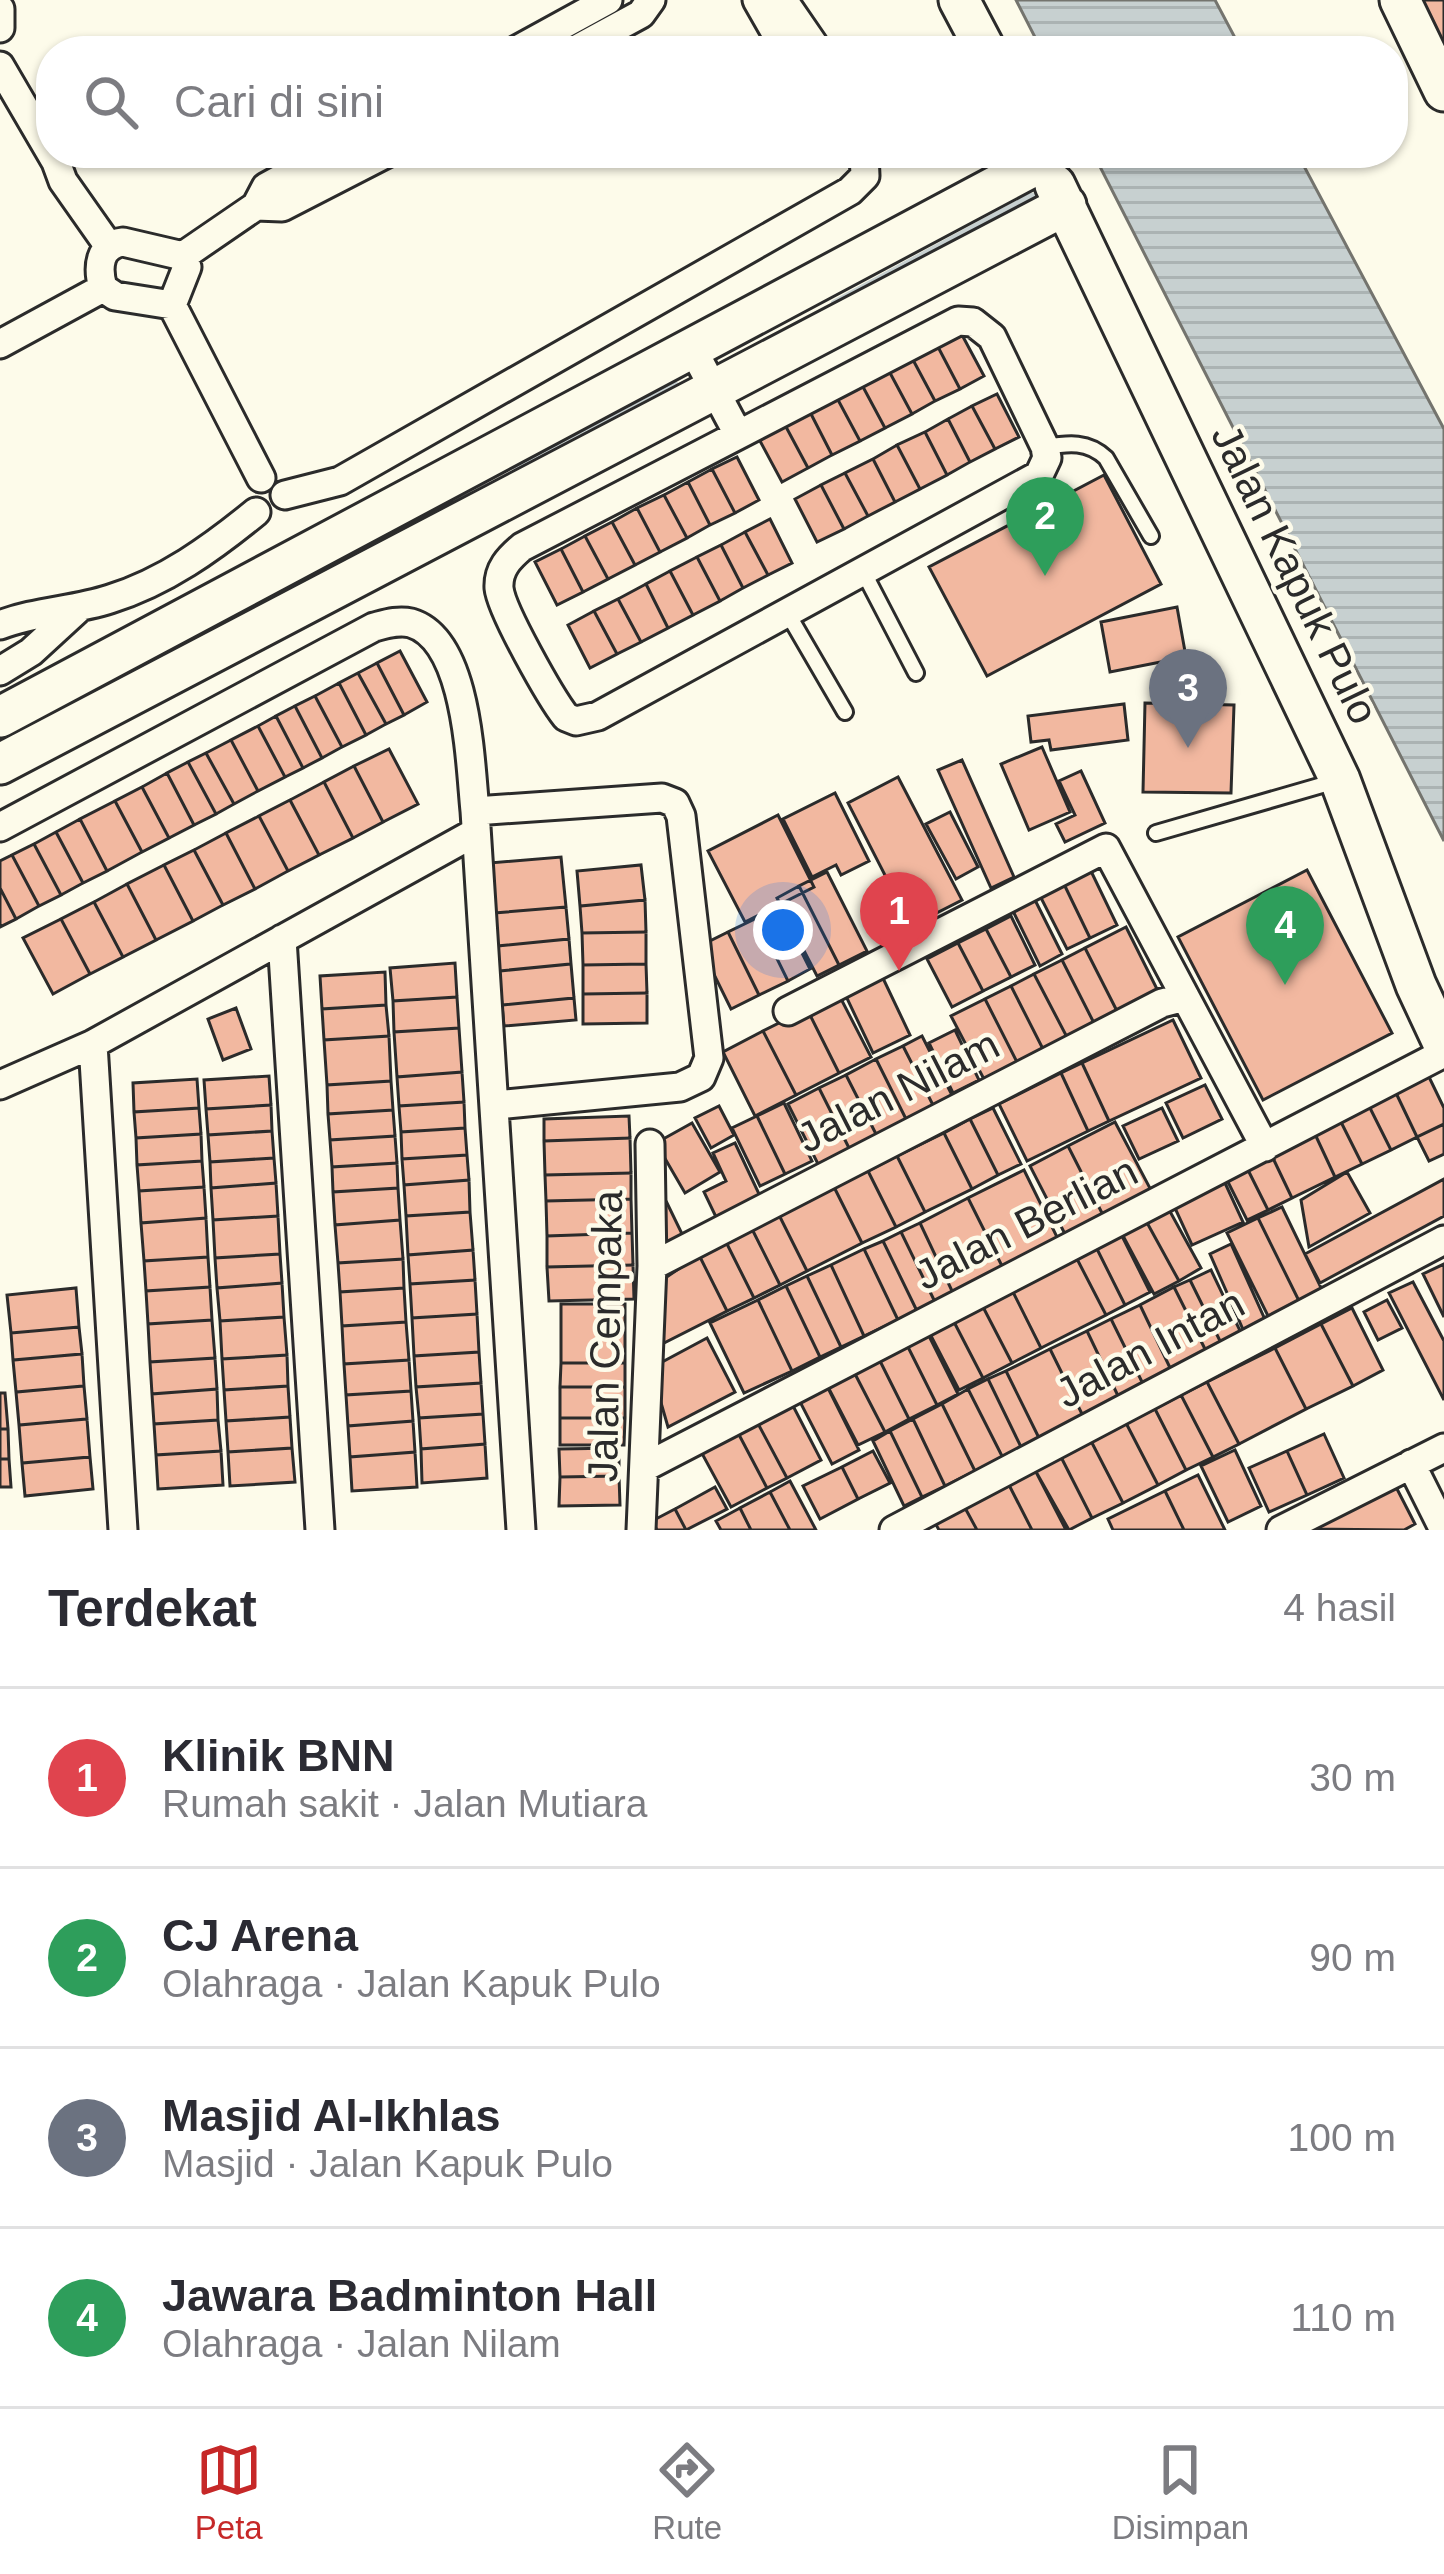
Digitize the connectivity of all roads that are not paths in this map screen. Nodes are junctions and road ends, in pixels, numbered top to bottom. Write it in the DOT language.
graph roads {
  1 [pos="14,0"];
  2 [pos="608,0"];
  3 [pos="651,0"];
  4 [pos="757,0"];
  5 [pos="783,0"];
  6 [pos="959,0"];
  7 [pos="1400,0"];
  8 [pos="0,9"];
  9 [pos="0,28"];
  10 [pos="542,36"];
  11 [pos="601,36"];
  12 [pos="777,36"];
  13 [pos="808,36"];
  14 [pos="978,36"];
  15 [pos="0,66"];
  16 [pos="1444,91"];
  17 [pos="0,106"];
  18 [pos="36,128"];
  19 [pos="36,158"];
  20 [pos="43,168"];
  21 [pos="58,168"];
  22 [pos="301,168"];
  23 [pos="358,168"];
  24 [pos="865,168"];
  25 [pos="1021,168"];
  26 [pos="1047,168"];
  27 [pos="63,182"];
  28 [pos="256,206"];
  29 [pos="1066,206"];
  30 [pos="108,245"];
  31 [pos="183,256"];
  32 [pos="103,288"];
  33 [pos="172,305"];
  34 [pos="0,344"];
  35 [pos="692,346"];
  36 [pos="712,389"];
  37 [pos="738,434"];
  38 [pos="1046,446"];
  39 [pos="261,478"];
  40 [pos="285,495"];
  41 [pos="256,512"];
  42 [pos="1151,536"];
  43 [pos="864,573"];
  44 [pos="80,608"];
  45 [pos="788,614"];
  46 [pos="0,625"];
  47 [pos="0,670"];
  48 [pos="916,673"];
  49 [pos="845,712"];
  50 [pos="0,717"];
  51 [pos="0,764"];
  52 [pos="1340,780"];
  53 [pos="475,822"];
  54 [pos="0,827"];
  55 [pos="1156,833"];
  56 [pos="282,939"];
  57 [pos="1431,977"];
  58 [pos="1185,997"];
  59 [pos="788,1011"];
  60 [pos="93,1044"];
  61 [pos="1444,1049"];
  62 [pos="0,1085"];
  63 [pos="496,1105"];
  64 [pos="650,1144"];
  65 [pos="1265,1147"];
  66 [pos="1444,1240"];
  67 [pos="652,1266"];
  68 [pos="1444,1448"];
  69 [pos="1411,1464"];
  70 [pos="645,1467"];
  71 [pos="123,1530"];
  72 [pos="320,1530"];
  73 [pos="521,1530"];
  74 [pos="641,1530"];
  75 [pos="894,1530"];
  76 [pos="1281,1530"];
  77 [pos="1444,1530"];
  1 -- 8 [label="street"];
  2 -- 10 [label="street"];
  3 -- 11 [label="street"];
  4 -- 12 [label="street"];
  5 -- 13 [label="street"];
  6 -- 14 [label="street"];
  7 -- 16 [label="street"];
  8 -- 9 [label="street"];
  15 -- 18 [label="street"];
  17 -- 19 [label="street"];
  20 -- 27 [label="street"];
  21 -- 27 [label="street"];
  22 -- 28 [label="street"];
  23 -- 28 [label="street"];
  24 -- 40 [label="street"];
  25 -- 35 [label="street"];
  26 -- 29 [label="street, Jalan Kapuk Pulo"];
  27 -- 30 [label="street"];
  28 -- 31 [label="street"];
  29 -- 36 [label="street"];
  29 -- 52 [label="street, Jalan Kapuk Pulo"];
  30 -- 31 [label="street"];
  30 -- 32 [label="street"];
  31 -- 33 [label="street"];
  32 -- 33 [label="street"];
  32 -- 34 [label="street"];
  33 -- 39 [label="street"];
  35 -- 36 [label="street"];
  35 -- 50 [label="street"];
  36 -- 37 [label="street"];
  36 -- 51 [label="street"];
  37 -- 38 [label="street"];
  37 -- 45 [label="street"];
  38 -- 42 [label="lane"];
  38 -- 43 [label="street"];
  39 -- 40 [label="street"];
  39 -- 41 [label="street"];
  40 -- 41 [label="street"];
  41 -- 44 [label="street"];
  43 -- 45 [label="street"];
  43 -- 48 [label="lane"];
  44 -- 46 [label="street"];
  44 -- 47 [label="street"];
  45 -- 49 [label="lane"];
  52 -- 55 [label="lane"];
  52 -- 57 [label="street, Jalan Kapuk Pulo"];
  53 -- 54 [label="street"];
  53 -- 56 [label="street"];
  53 -- 63 [label="street"];
  53 -- 63 [label="street"];
  56 -- 60 [label="street"];
  56 -- 72 [label="street"];
  57 -- 61 [label="street, Jalan Kapuk Pulo"];
  58 -- 59 [label="street"];
  58 -- 65 [label="street"];
  58 -- 67 [label="street, Jalan Nilam"];
  60 -- 62 [label="street"];
  60 -- 71 [label="street"];
  61 -- 65 [label="street, Jalan Berlian"];
  63 -- 73 [label="street"];
  64 -- 67 [label="street, Jalan Cempaka"];
  65 -- 70 [label="street, Jalan Berlian"];
  66 -- 75 [label="street, Jalan Intan"];
  67 -- 70 [label="street, Jalan Cempaka"];
  68 -- 69 [label="street"];
  69 -- 76 [label="street"];
  69 -- 77 [label="street"];
  70 -- 74 [label="street, Jalan Cempaka"];
}
